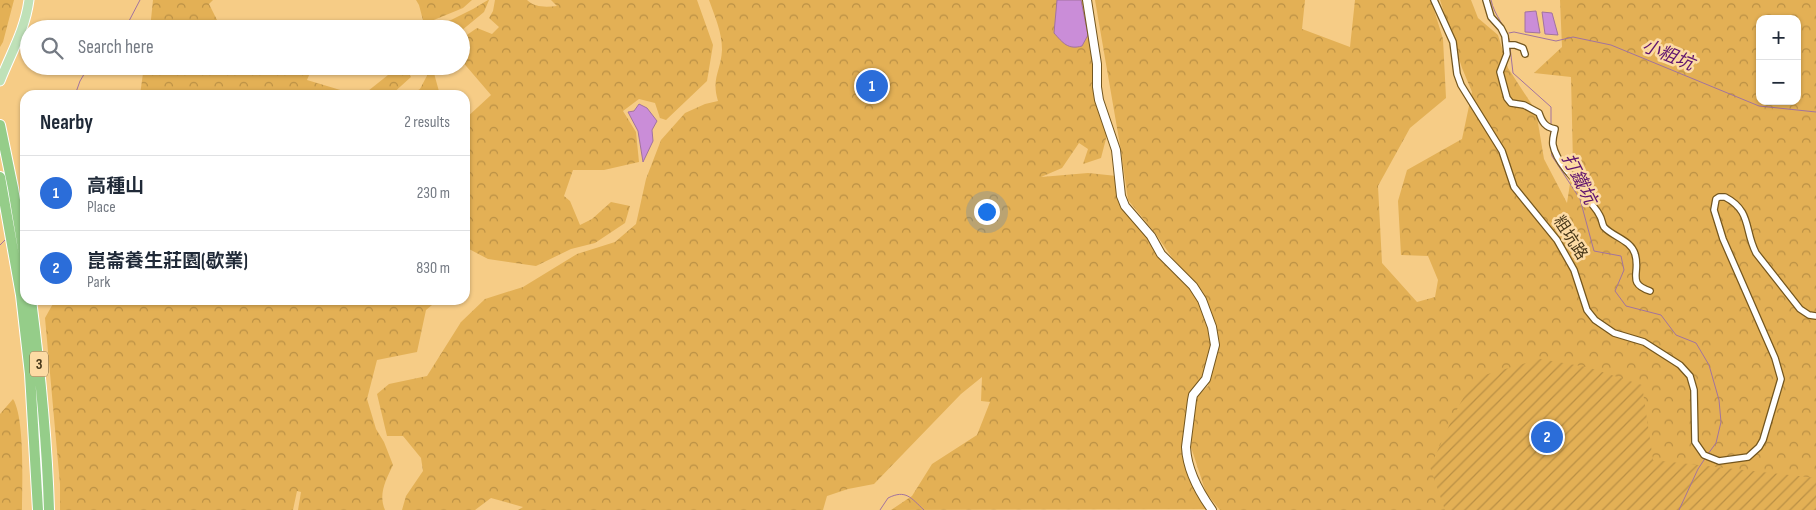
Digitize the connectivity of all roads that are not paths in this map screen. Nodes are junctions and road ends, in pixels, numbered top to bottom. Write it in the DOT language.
graph roads {
  1 [pos="24,0"];
  2 [pos="29,0"];
  3 [pos="1087,0"];
  4 [pos="1434,0"];
  5 [pos="1486,0"];
  6 [pos="26,20"];
  7 [pos="20,36"];
  8 [pos="1507,46"];
  9 [pos="1525,54"];
  10 [pos="4,62"];
  11 [pos="0,81"];
  12 [pos="0,125"];
  13 [pos="0,177"];
  14 [pos="20,231"];
  15 [pos="1650,291"];
  16 [pos="20,295"];
  17 [pos="21,305"];
  18 [pos="31,305"];
  19 [pos="1816,316"];
  20 [pos="39,427"];
  21 [pos="38,510"];
  22 [pos="49,510"];
  23 [pos="1212,510"];
  1 -- 10 [label="main road"];
  2 -- 6 [label="main road"];
  3 -- 23 [label="street"];
  4 -- 19 [label="street, 粗坑路"];
  5 -- 8 [label="street"];
  7 -- 10 [label="main road"];
  8 -- 9 [label="street"];
  8 -- 15 [label="street"];
  10 -- 11 [label="main road"];
  12 -- 14 [label="highway"];
  13 -- 16 [label="highway, 3"];
  17 -- 20 [label="highway, 3"];
  18 -- 20 [label="highway, 3"];
  20 -- 21 [label="highway, 3"];
  20 -- 22 [label="highway, 3"];
}
